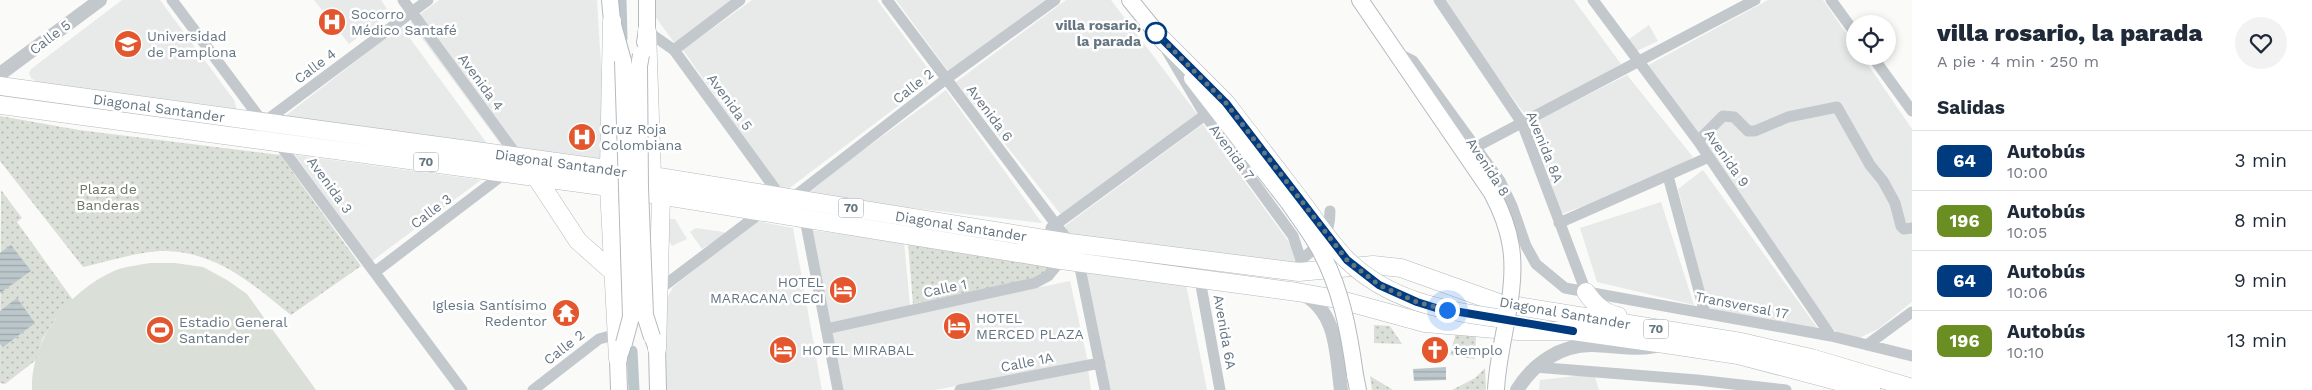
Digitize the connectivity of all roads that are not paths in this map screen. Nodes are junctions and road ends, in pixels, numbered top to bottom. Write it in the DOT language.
graph roads {
  1 [pos="100,0"];
  2 [pos="172,0"];
  3 [pos="403,0"];
  4 [pos="428,0"];
  5 [pos="610,0"];
  6 [pos="647,0"];
  7 [pos="740,0"];
  8 [pos="887,0"];
  9 [pos="1054,0"];
  10 [pos="1130,0"];
  11 [pos="1439,0"];
  12 [pos="1593,0"];
  13 [pos="1755,0"];
  14 [pos="1831,0"];
  15 [pos="1367,2"];
  16 [pos="412,12"];
  17 [pos="612,21"];
  18 [pos="1846,21"];
  19 [pos="648,31"];
  20 [pos="1156,33"];
  21 [pos="674,50"];
  22 [pos="1398,53"];
  23 [pos="1638,62"];
  24 [pos="1879,65"];
  25 [pos="0,74"];
  26 [pos="946,80"];
  27 [pos="0,86"];
  28 [pos="0,105"];
  29 [pos="1912,111"];
  30 [pos="1205,115"];
  31 [pos="265,122"];
  32 [pos="1522,122"];
  33 [pos="243,138"];
  34 [pos="1698,141"];
  35 [pos="280,143"];
  36 [pos="1476,147"];
  37 [pos="518,157"];
  38 [pos="1709,157"];
  39 [pos="505,173"];
  40 [pos="1668,176"];
  41 [pos="536,177"];
  42 [pos="652,177"];
  43 [pos="609,178"];
  44 [pos="661,195"];
  45 [pos="786,198"];
  46 [pos="1293,200"];
  47 [pos="763,211"];
  48 [pos="1330,211"];
  49 [pos="805,219"];
  50 [pos="1559,223"];
  51 [pos="1056,225"];
  52 [pos="1912,228"];
  53 [pos="1039,238"];
  54 [pos="1070,243"];
  55 [pos="1061,260"];
  56 [pos="1079,263"];
  57 [pos="1300,266"];
  58 [pos="375,272"];
  59 [pos="613,272"];
  60 [pos="1200,280"];
  61 [pos="1565,288"];
  62 [pos="657,291"];
  63 [pos="1298,292"];
  64 [pos="1586,292"];
  65 [pos="1912,312"];
  66 [pos="1705,313"];
  67 [pos="826,329"];
  68 [pos="1573,331"];
  69 [pos="1831,336"];
  70 [pos="1672,338"];
  71 [pos="655,343"];
  72 [pos="620,345"];
  73 [pos="1866,345"];
  74 [pos="1912,356"];
  75 [pos="1100,364"];
  76 [pos="1534,367"];
  77 [pos="1356,382"];
  78 [pos="1699,385"];
  79 [pos="1912,388"];
  80 [pos="462,390"];
  81 [pos="533,390"];
  82 [pos="619,390"];
  83 [pos="658,390"];
  84 [pos="838,390"];
  85 [pos="960,390"];
  86 [pos="1105,390"];
  87 [pos="1220,390"];
  88 [pos="1341,390"];
  89 [pos="1496,390"];
  90 [pos="1517,390"];
  91 [pos="1786,390"];
  92 [pos="1871,390"];
  1 -- 25 [label="street, Calle 5"];
  2 -- 31 [label="street, Avenida 3"];
  3 -- 16 [label="street, Avenida 4"];
  4 -- 16 [label="street, Calle 4"];
  5 -- 17 [label="main road"];
  6 -- 19 [label="main road"];
  7 -- 21 [label="street"];
  8 -- 26 [label="street, Avenida 6"];
  9 -- 26 [label="street, Calle 2"];
  10 -- 20 [label="main road, Avenida 7"];
  11 -- 32 [label="street, Avenida 8A"];
  12 -- 23 [label="street, Avenida 9"];
  13 -- 23 [label="street"];
  14 -- 18 [label="street"];
  15 -- 22 [label="main road, Avenida 8"];
  16 -- 31 [label="street, Calle 4"];
  16 -- 37 [label="street, Avenida 4"];
  17 -- 43 [label="main road"];
  17 -- 72 [label="main road, bridge"];
  19 -- 21 [label="street, Avenida 5"];
  19 -- 42 [label="main road"];
  19 -- 71 [label="main road, bridge"];
  20 -- 30 [label="street, Avenida 7"];
  20 -- 46 [label="main road"];
  21 -- 45 [label="street, Avenida 5"];
  22 -- 36 [label="street, Avenida 8"];
  22 -- 89 [label="main road, Avenida 8, bridge"];
  23 -- 32 [label="street"];
  23 -- 34 [label="street, Avenida 9"];
  24 -- 29 [label="street"];
  26 -- 45 [label="street, Calle 2"];
  26 -- 51 [label="street, Avenida 6"];
  27 -- 31 [label="main road, Diagonal Santander / 70"];
  28 -- 33 [label="main road, Diagonal Santander / 70"];
  30 -- 51 [label="street"];
  30 -- 57 [label="street, Avenida 7"];
  31 -- 33 [label="street, Calle 4"];
  31 -- 35 [label="street, Avenida 3"];
  31 -- 37 [label="main road, Diagonal Santander / 70"];
  32 -- 36 [label="street"];
  32 -- 50 [label="street, Avenida 8A"];
  33 -- 35 [label="main road, Diagonal Santander / 70"];
  34 -- 38 [label="street, Avenida 9"];
  34 -- 52 [label="street"];
  35 -- 39 [label="main road, Diagonal Santander / 70"];
  35 -- 58 [label="street, Avenida 3"];
  36 -- 61 [label="street, Avenida 8"];
  37 -- 43 [label="main road, Diagonal Santander / 70"];
  38 -- 40 [label="street"];
  38 -- 69 [label="street, Avenida 9"];
  39 -- 41 [label="main road, Diagonal Santander / 70"];
  39 -- 58 [label="street, Calle 3"];
  40 -- 50 [label="street"];
  40 -- 66 [label="street"];
  41 -- 43 [label="main road, Diagonal Santander / 70"];
  41 -- 59 [label="main road"];
  42 -- 43 [label="main road, Diagonal Santander / 70"];
  42 -- 45 [label="main road, Diagonal Santander / 70"];
  43 -- 44 [label="main road, Diagonal Santander / 70"];
  43 -- 59 [label="main road"];
  44 -- 47 [label="main road, Diagonal Santander / 70"];
  44 -- 62 [label="main road"];
  45 -- 53 [label="main road, Diagonal Santander / 70"];
  46 -- 68 [label="main road, bridge"];
  46 -- 77 [label="main road, bridge"];
  47 -- 49 [label="main road, Diagonal Santander / 70"];
  47 -- 62 [label="street"];
  48 -- 57 [label="street"];
  49 -- 55 [label="main road, Diagonal Santander / 70"];
  49 -- 67 [label="street"];
  50 -- 64 [label="street, Avenida 8A"];
  51 -- 53 [label="street"];
  51 -- 54 [label="street, Avenida 6"];
  53 -- 54 [label="main road, Diagonal Santander / 70"];
  54 -- 57 [label="main road, Diagonal Santander / 70"];
  55 -- 56 [label="main road, Diagonal Santander / 70"];
  55 -- 67 [label="street, Calle 1"];
  56 -- 60 [label="main road, Diagonal Santander / 70"];
  56 -- 75 [label="street"];
  57 -- 70 [label="main road, Diagonal Santander / 70"];
  58 -- 80 [label="street, Avenida 3"];
  59 -- 72 [label="main road"];
  60 -- 63 [label="main road, Diagonal Santander / 70"];
  60 -- 87 [label="street, Avenida 6A"];
  61 -- 64 [label="street, Transversal 17"];
  62 -- 71 [label="main road"];
  63 -- 68 [label="main road, Diagonal Santander / 70"];
  63 -- 88 [label="street"];
  64 -- 66 [label="street, Transversal 17"];
  64 -- 70 [label="main road"];
  65 -- 73 [label="street"];
  66 -- 69 [label="street, Transversal 17"];
  67 -- 84 [label="street"];
  68 -- 70 [label="main road, Diagonal Santander / 70"];
  69 -- 73 [label="street, Transversal 17"];
  70 -- 76 [label="street"];
  70 -- 79 [label="main road, Diagonal Santander / 70"];
  70 -- 92 [label="main road, Diagonal Santander / 70"];
  71 -- 83 [label="main road"];
  72 -- 81 [label="street, Calle 2"];
  72 -- 82 [label="main road"];
  73 -- 74 [label="street, Transversal 17"];
  75 -- 85 [label="street, Calle 1A"];
  75 -- 86 [label="street"];
  76 -- 78 [label="street"];
  76 -- 90 [label="street"];
  78 -- 91 [label="street"];
}
